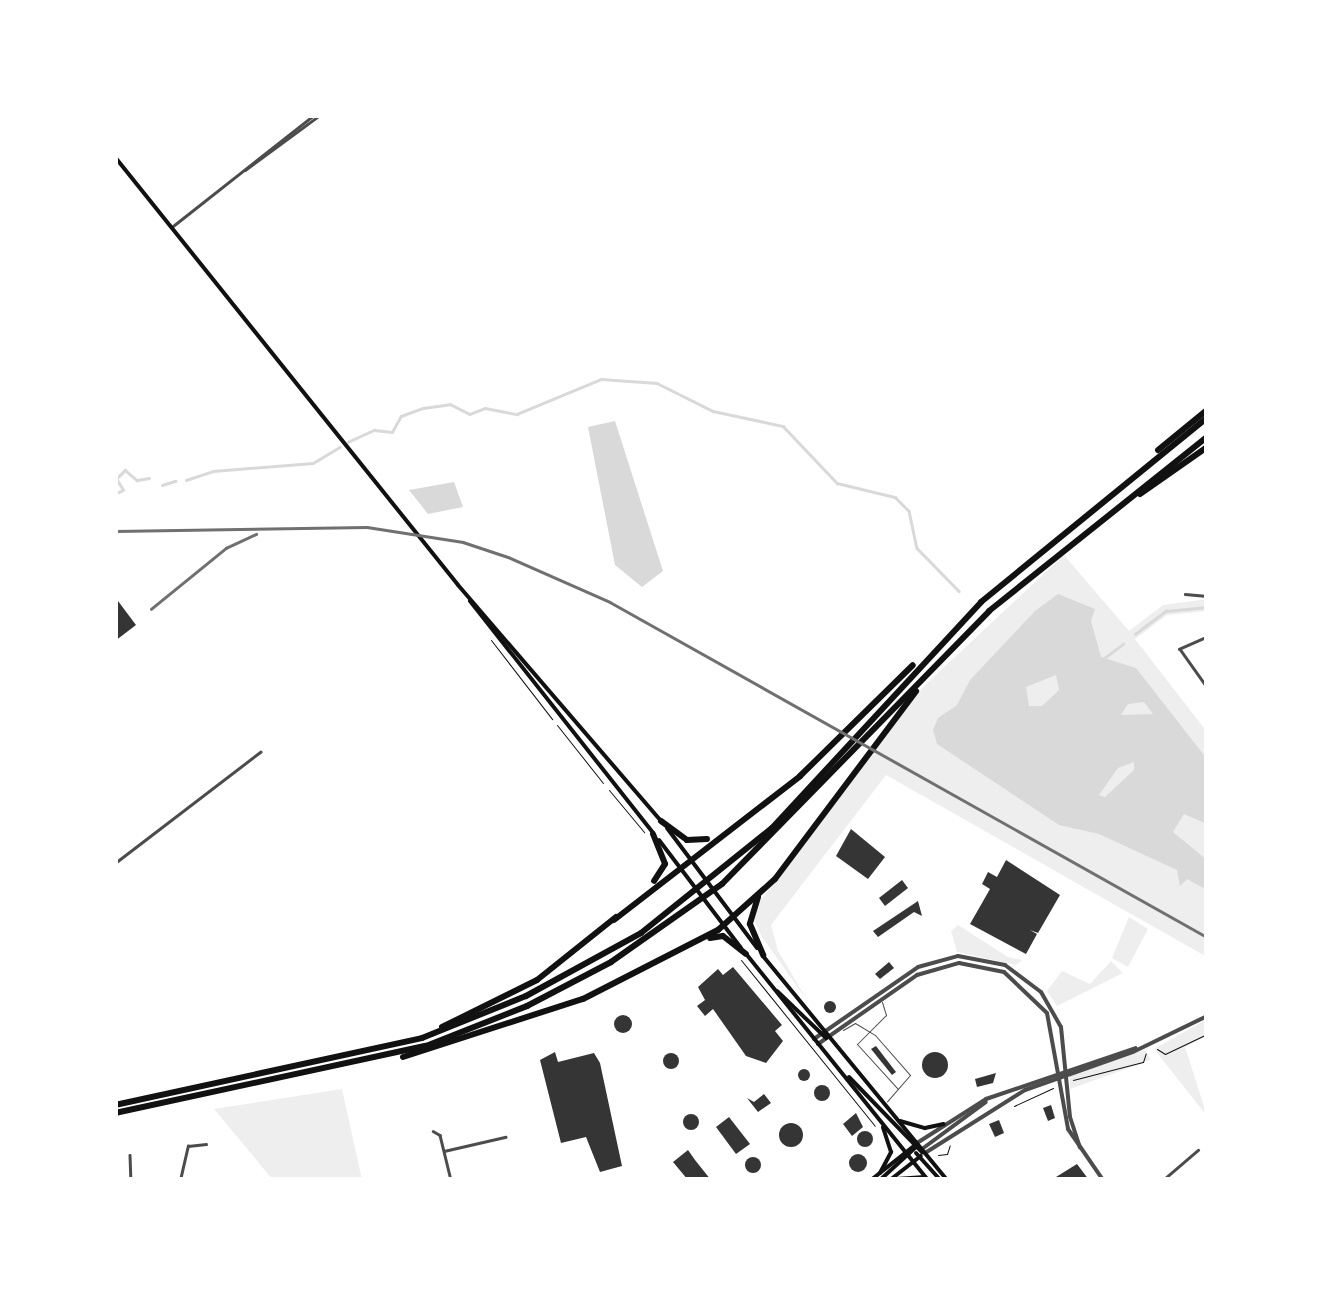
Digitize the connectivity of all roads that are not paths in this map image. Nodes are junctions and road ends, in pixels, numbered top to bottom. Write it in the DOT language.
graph roads {
  1 [pos="316,115"];
  2 [pos="115,157"];
  3 [pos="172,227"];
  4 [pos="1207,414"];
  5 [pos="1207,437"];
  6 [pos="1207,447"];
  7 [pos="1074,541"];
  8 [pos="458,584"];
  9 [pos="1186,594"];
  10 [pos="1207,596"];
  11 [pos="948,634"];
  12 [pos="1207,637"];
  13 [pos="1207,688"];
  14 [pos="869,742"];
  15 [pos="852,749"];
  16 [pos="260,752"];
  17 [pos="661,820"];
  18 [pos="730,826"];
  19 [pos="650,835"];
  20 [pos="688,858"];
  21 [pos="115,864"];
  22 [pos="678,865"];
  23 [pos="758,896"];
  24 [pos="684,908"];
  25 [pos="734,918"];
  26 [pos="614,920"];
  27 [pos="724,925"];
  28 [pos="700,942"];
  29 [pos="746,954"];
  30 [pos="763,955"];
  31 [pos="879,998"];
  32 [pos="1207,1016"];
  33 [pos="866,1030"];
  34 [pos="835,1032"];
  35 [pos="422,1038"];
  36 [pos="818,1038"];
  37 [pos="826,1038"];
  38 [pos="367,1063"];
  39 [pos="834,1064"];
  40 [pos="1064,1073"];
  41 [pos="900,1092"];
  42 [pos="999,1094"];
  43 [pos="885,1103"];
  44 [pos="115,1105"];
  45 [pos="115,1113"];
  46 [pos="878,1118"];
  47 [pos="899,1120"];
  48 [pos="944,1124"];
  49 [pos="433,1131"];
  50 [pos="505,1137"];
  51 [pos="206,1144"];
  52 [pos="1198,1150"];
  53 [pos="444,1151"];
  54 [pos="916,1152"];
  55 [pos="130,1155"];
  56 [pos="880,1173"];
  57 [pos="927,1178"];
  58 [pos="131,1180"];
  59 [pos="180,1180"];
  60 [pos="451,1180"];
  61 [pos="871,1180"];
  62 [pos="880,1180"];
  63 [pos="891,1180"];
  64 [pos="940,1180"];
  65 [pos="947,1180"];
  66 [pos="1103,1180"];
  67 [pos="1163,1180"];
  1 -- 3 [label="street"];
  2 -- 3 [label="main road"];
  3 -- 8 [label="main road"];
  4 -- 11 [label="highway"];
  5 -- 7 [label="highway"];
  6 -- 7 [label="highway"];
  7 -- 14 [label="highway"];
  8 -- 17 [label="main road"];
  8 -- 19 [label="main road"];
  9 -- 10 [label="street"];
  11 -- 15 [label="highway"];
  11 -- 18 [label="highway"];
  12 -- 13 [label="street"];
  14 -- 15 [label="highway"];
  14 -- 23 [label="highway"];
  15 -- 24 [label="highway"];
  15 -- 24 [label="highway"];
  16 -- 21 [label="street"];
  17 -- 18 [label="highway"];
  17 -- 20 [label="main road"];
  18 -- 20 [label="highway"];
  19 -- 22 [label="main road"];
  19 -- 26 [label="highway"];
  20 -- 22 [label="highway"];
  20 -- 25 [label="main road"];
  22 -- 26 [label="highway"];
  22 -- 27 [label="main road"];
  23 -- 25 [label="highway"];
  23 -- 30 [label="highway"];
  24 -- 35 [label="highway"];
  24 -- 38 [label="highway"];
  25 -- 27 [label="highway"];
  25 -- 30 [label="main road"];
  26 -- 35 [label="highway"];
  27 -- 28 [label="highway"];
  27 -- 29 [label="main road"];
  28 -- 29 [label="highway"];
  28 -- 38 [label="highway"];
  29 -- 36 [label="main road"];
  30 -- 36 [label="main road"];
  31 -- 33 [label="lane"];
  31 -- 34 [label="street"];
  31 -- 40 [label="street"];
  32 -- 40 [label="street"];
  33 -- 34 [label="lane"];
  33 -- 41 [label="lane"];
  33 -- 41 [label="lane"];
  34 -- 37 [label="street"];
  35 -- 44 [label="highway"];
  36 -- 37 [label="main road"];
  36 -- 39 [label="main road"];
  36 -- 40 [label="street"];
  37 -- 43 [label="main road"];
  38 -- 45 [label="highway"];
  39 -- 46 [label="main road"];
  39 -- 54 [label="main road"];
  40 -- 42 [label="street"];
  40 -- 54 [label="street"];
  40 -- 66 [label="street"];
  41 -- 43 [label="lane"];
  42 -- 48 [label="street"];
  42 -- 54 [label="street"];
  43 -- 47 [label="main road"];
  46 -- 54 [label="main road"];
  46 -- 56 [label="main road"];
  47 -- 48 [label="main road"];
  47 -- 54 [label="main road"];
  48 -- 54 [label="street"];
  49 -- 53 [label="street"];
  50 -- 53 [label="street"];
  51 -- 59 [label="street"];
  52 -- 67 [label="street"];
  53 -- 60 [label="street"];
  54 -- 56 [label="main road"];
  54 -- 57 [label="main road"];
  54 -- 62 [label="main road"];
  54 -- 63 [label="main road"];
  54 -- 64 [label="main road"];
  54 -- 65 [label="main road"];
  55 -- 58 [label="street"];
  56 -- 61 [label="main road"];
  57 -- 63 [label="main road"];
}
